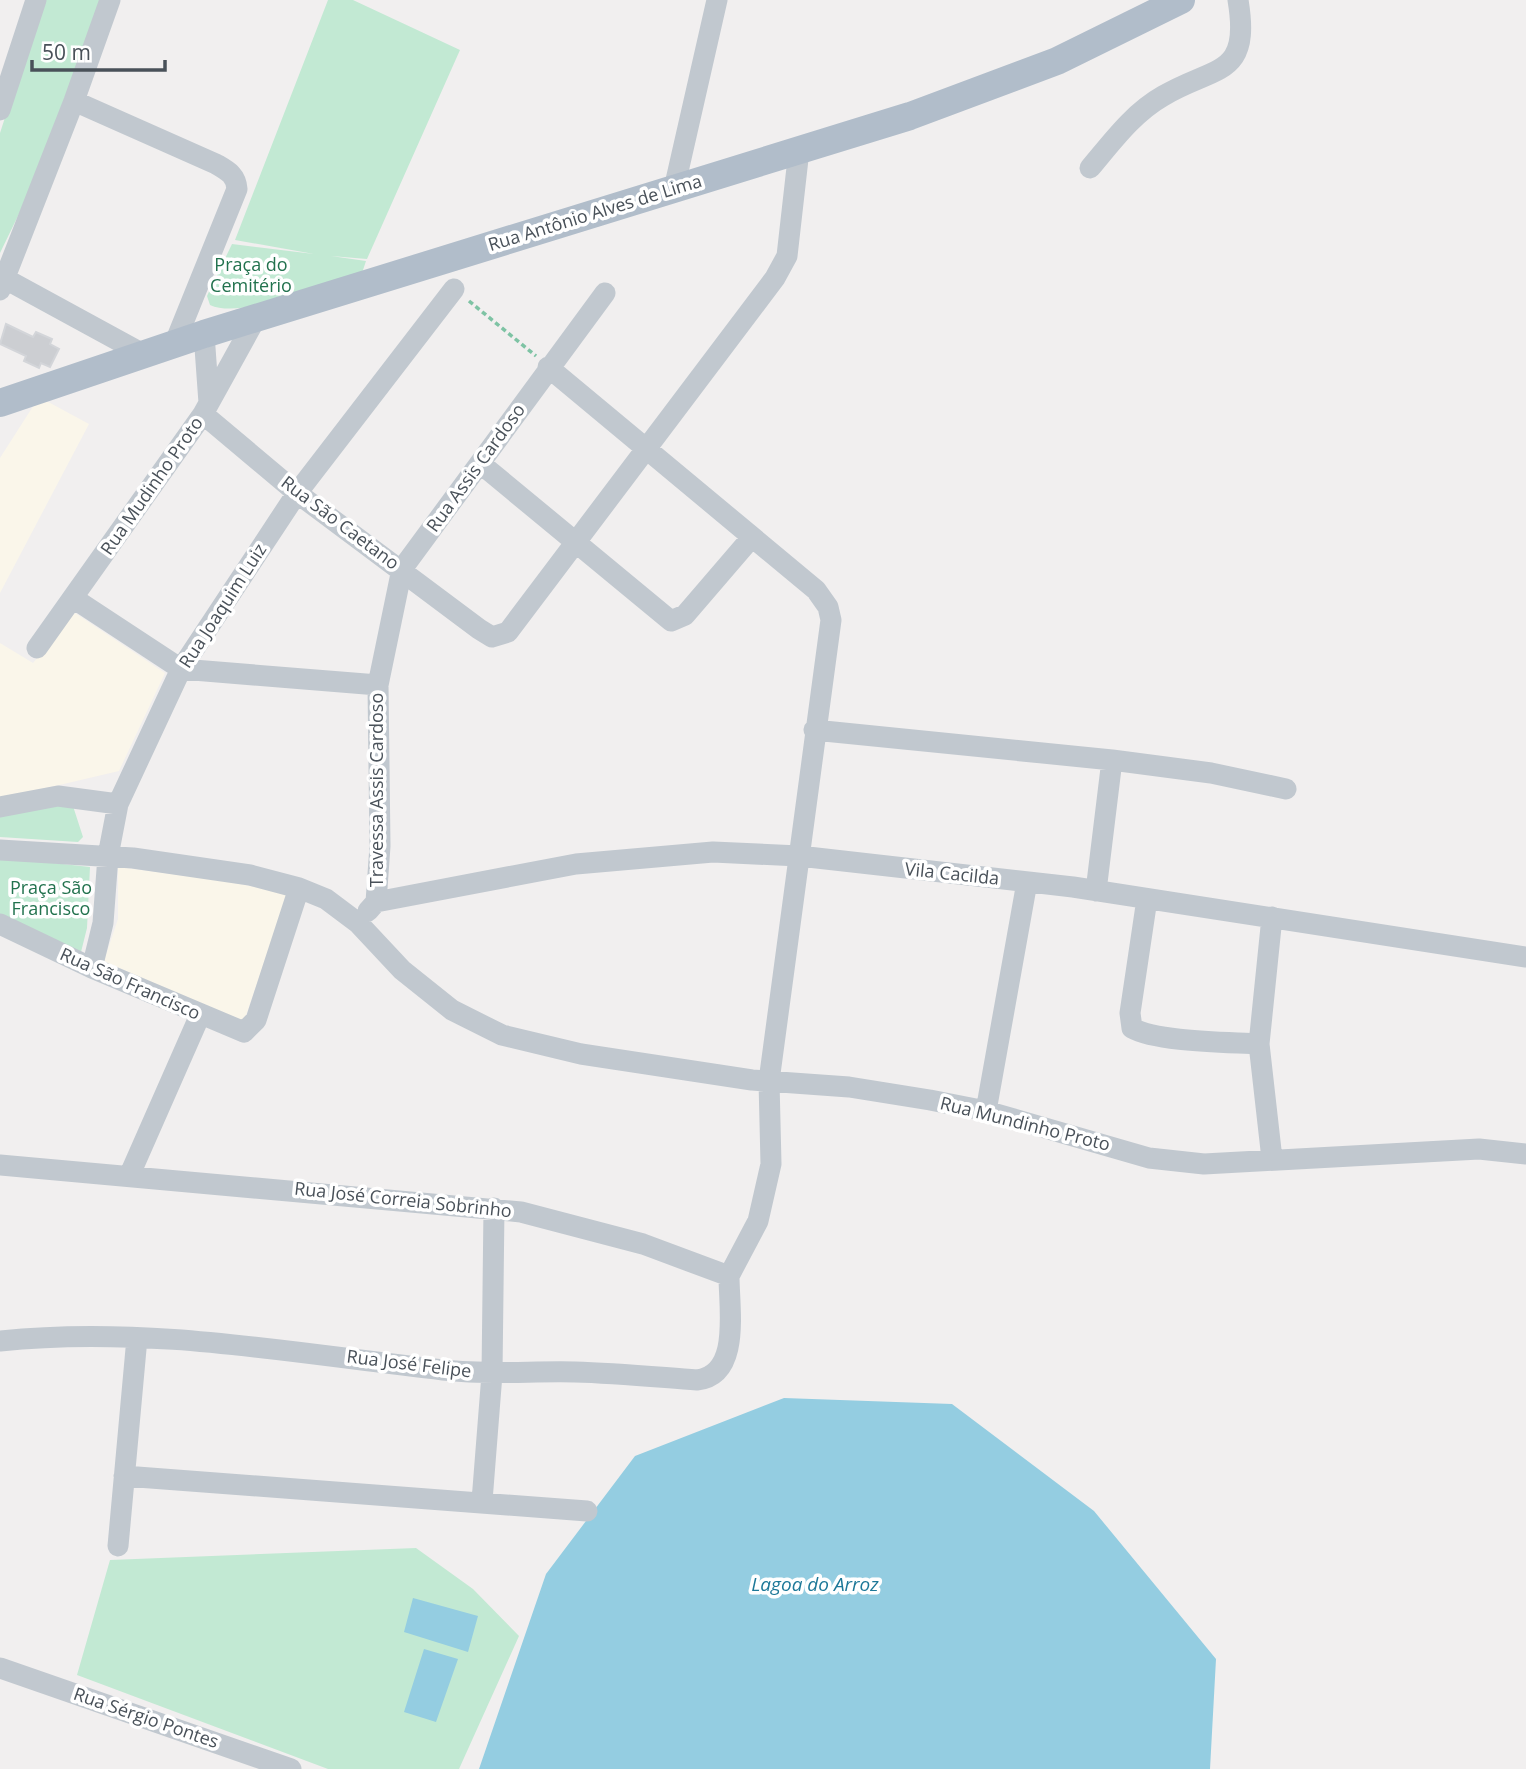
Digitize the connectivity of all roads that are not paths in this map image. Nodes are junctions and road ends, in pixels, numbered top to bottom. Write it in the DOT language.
graph roads {
  1 [pos="36,0"];
  2 [pos="110,0"];
  3 [pos="717,0"];
  4 [pos="1181,0"];
  5 [pos="1238,0"];
  6 [pos="74,101"];
  7 [pos="0,110"];
  8 [pos="799,150"];
  9 [pos="1090,168"];
  10 [pos="674,190"];
  11 [pos="2,281"];
  12 [pos="454,289"];
  13 [pos="605,293"];
  14 [pos="256,318"];
  15 [pos="204,334"];
  16 [pos="174,345"];
  17 [pos="143,354"];
  18 [pos="548,367"];
  19 [pos="0,403"];
  20 [pos="206,408"];
  21 [pos="647,450"];
  22 [pos="481,464"];
  23 [pos="297,493"];
  24 [pos="752,537"];
  25 [pos="575,545"];
  26 [pos="402,569"];
  27 [pos="73,598"];
  28 [pos="37,648"];
  29 [pos="181,669"];
  30 [pos="378,685"];
  31 [pos="814,730"];
  32 [pos="1112,760"];
  33 [pos="1286,789"];
  34 [pos="118,804"];
  35 [pos="0,807"];
  36 [pos="0,850"];
  37 [pos="108,856"];
  38 [pos="799,856"];
  39 [pos="1027,882"];
  40 [pos="299,888"];
  41 [pos="1096,891"];
  42 [pos="1147,899"];
  43 [pos="376,902"];
  44 [pos="1272,918"];
  45 [pos="358,923"];
  46 [pos="0,925"];
  47 [pos="1526,957"];
  48 [pos="92,968"];
  49 [pos="200,1015"];
  50 [pos="1259,1044"];
  51 [pos="769,1085"];
  52 [pos="986,1111"];
  53 [pos="1526,1154"];
  54 [pos="1272,1159"];
  55 [pos="0,1165"];
  56 [pos="130,1174"];
  57 [pos="494,1208"];
  58 [pos="729,1276"];
  59 [pos="137,1338"];
  60 [pos="0,1341"];
  61 [pos="492,1374"];
  62 [pos="124,1476"];
  63 [pos="482,1501"];
  64 [pos="587,1511"];
  65 [pos="118,1546"];
  66 [pos="0,1668"];
  67 [pos="291,1769"];
  1 -- 7 [label="street"];
  2 -- 6 [label="street"];
  3 -- 10 [label="street"];
  4 -- 8 [label="main road, Rua Antônio Alves de Lima"];
  5 -- 9 [label="street"];
  6 -- 11 [label="street"];
  6 -- 16 [label="street"];
  8 -- 10 [label="main road, Rua Antônio Alves de Lima"];
  8 -- 21 [label="street"];
  10 -- 14 [label="main road, Rua Antônio Alves de Lima"];
  11 -- 17 [label="street"];
  12 -- 23 [label="street, Rua Joaquim Luiz"];
  13 -- 18 [label="street, Rua Assis Cardoso"];
  14 -- 15 [label="main road, Rua Antônio Alves de Lima"];
  14 -- 20 [label="street, Rua Mudinho Proto"];
  15 -- 16 [label="main road, Rua Antônio Alves de Lima"];
  15 -- 20 [label="street"];
  16 -- 17 [label="main road, Rua Antônio Alves de Lima"];
  17 -- 19 [label="main road, Rua Antônio Alves de Lima"];
  18 -- 21 [label="street"];
  18 -- 22 [label="street, Rua Assis Cardoso"];
  20 -- 23 [label="street, Rua São Caetano"];
  20 -- 27 [label="street, Rua Mudinho Proto"];
  21 -- 24 [label="street"];
  21 -- 25 [label="street"];
  22 -- 25 [label="street"];
  22 -- 26 [label="street, Rua Assis Cardoso"];
  23 -- 26 [label="street, Rua São Caetano"];
  23 -- 29 [label="street, Rua Joaquim Luiz"];
  24 -- 25 [label="street"];
  24 -- 31 [label="street"];
  25 -- 26 [label="street, Rua São Caetano"];
  26 -- 30 [label="street, Travessa Assis Cardoso"];
  27 -- 28 [label="street, Rua Mudinho Proto"];
  27 -- 29 [label="street"];
  29 -- 30 [label="street"];
  29 -- 34 [label="street, Rua Joaquim Luiz"];
  30 -- 43 [label="street, Travessa Assis Cardoso"];
  31 -- 32 [label="street"];
  31 -- 38 [label="street"];
  32 -- 33 [label="street"];
  32 -- 41 [label="street"];
  34 -- 35 [label="street"];
  34 -- 37 [label="street, Rua Joaquim Luiz"];
  36 -- 37 [label="street, Rua Mundinho Proto"];
  37 -- 40 [label="street, Rua Mundinho Proto"];
  37 -- 48 [label="street, Rua Joaquim Luiz"];
  38 -- 39 [label="street, Vila Cacilda"];
  38 -- 43 [label="street, Vila Cacilda"];
  38 -- 51 [label="street"];
  39 -- 41 [label="street, Vila Cacilda"];
  39 -- 52 [label="street"];
  40 -- 45 [label="street, Rua Mundinho Proto"];
  40 -- 49 [label="street, Rua São Francisco"];
  41 -- 42 [label="street, Vila Cacilda"];
  42 -- 44 [label="street, Vila Cacilda"];
  42 -- 50 [label="street"];
  43 -- 45 [label="street, Travessa Assis Cardoso"];
  44 -- 47 [label="street, Vila Cacilda"];
  44 -- 50 [label="street"];
  45 -- 51 [label="street, Rua Mundinho Proto"];
  46 -- 48 [label="street, Rua São Francisco"];
  48 -- 49 [label="street, Rua São Francisco"];
  49 -- 56 [label="street"];
  50 -- 54 [label="street"];
  51 -- 52 [label="street, Rua Mundinho Proto"];
  51 -- 58 [label="street"];
  52 -- 54 [label="street, Rua Mundinho Proto"];
  53 -- 54 [label="street, Rua Mundinho Proto"];
  55 -- 56 [label="street, Rua José Correia Sobrinho"];
  56 -- 57 [label="street, Rua José Correia Sobrinho"];
  57 -- 58 [label="street, Rua José Correia Sobrinho"];
  57 -- 61 [label="street"];
  58 -- 61 [label="street, Rua José Felipe"];
  59 -- 60 [label="street, Rua José Felipe"];
  59 -- 61 [label="street, Rua José Felipe"];
  59 -- 62 [label="street"];
  61 -- 63 [label="street"];
  62 -- 63 [label="street"];
  62 -- 65 [label="street"];
  63 -- 64 [label="street"];
  66 -- 67 [label="street, Rua Sérgio Pontes"];
}
